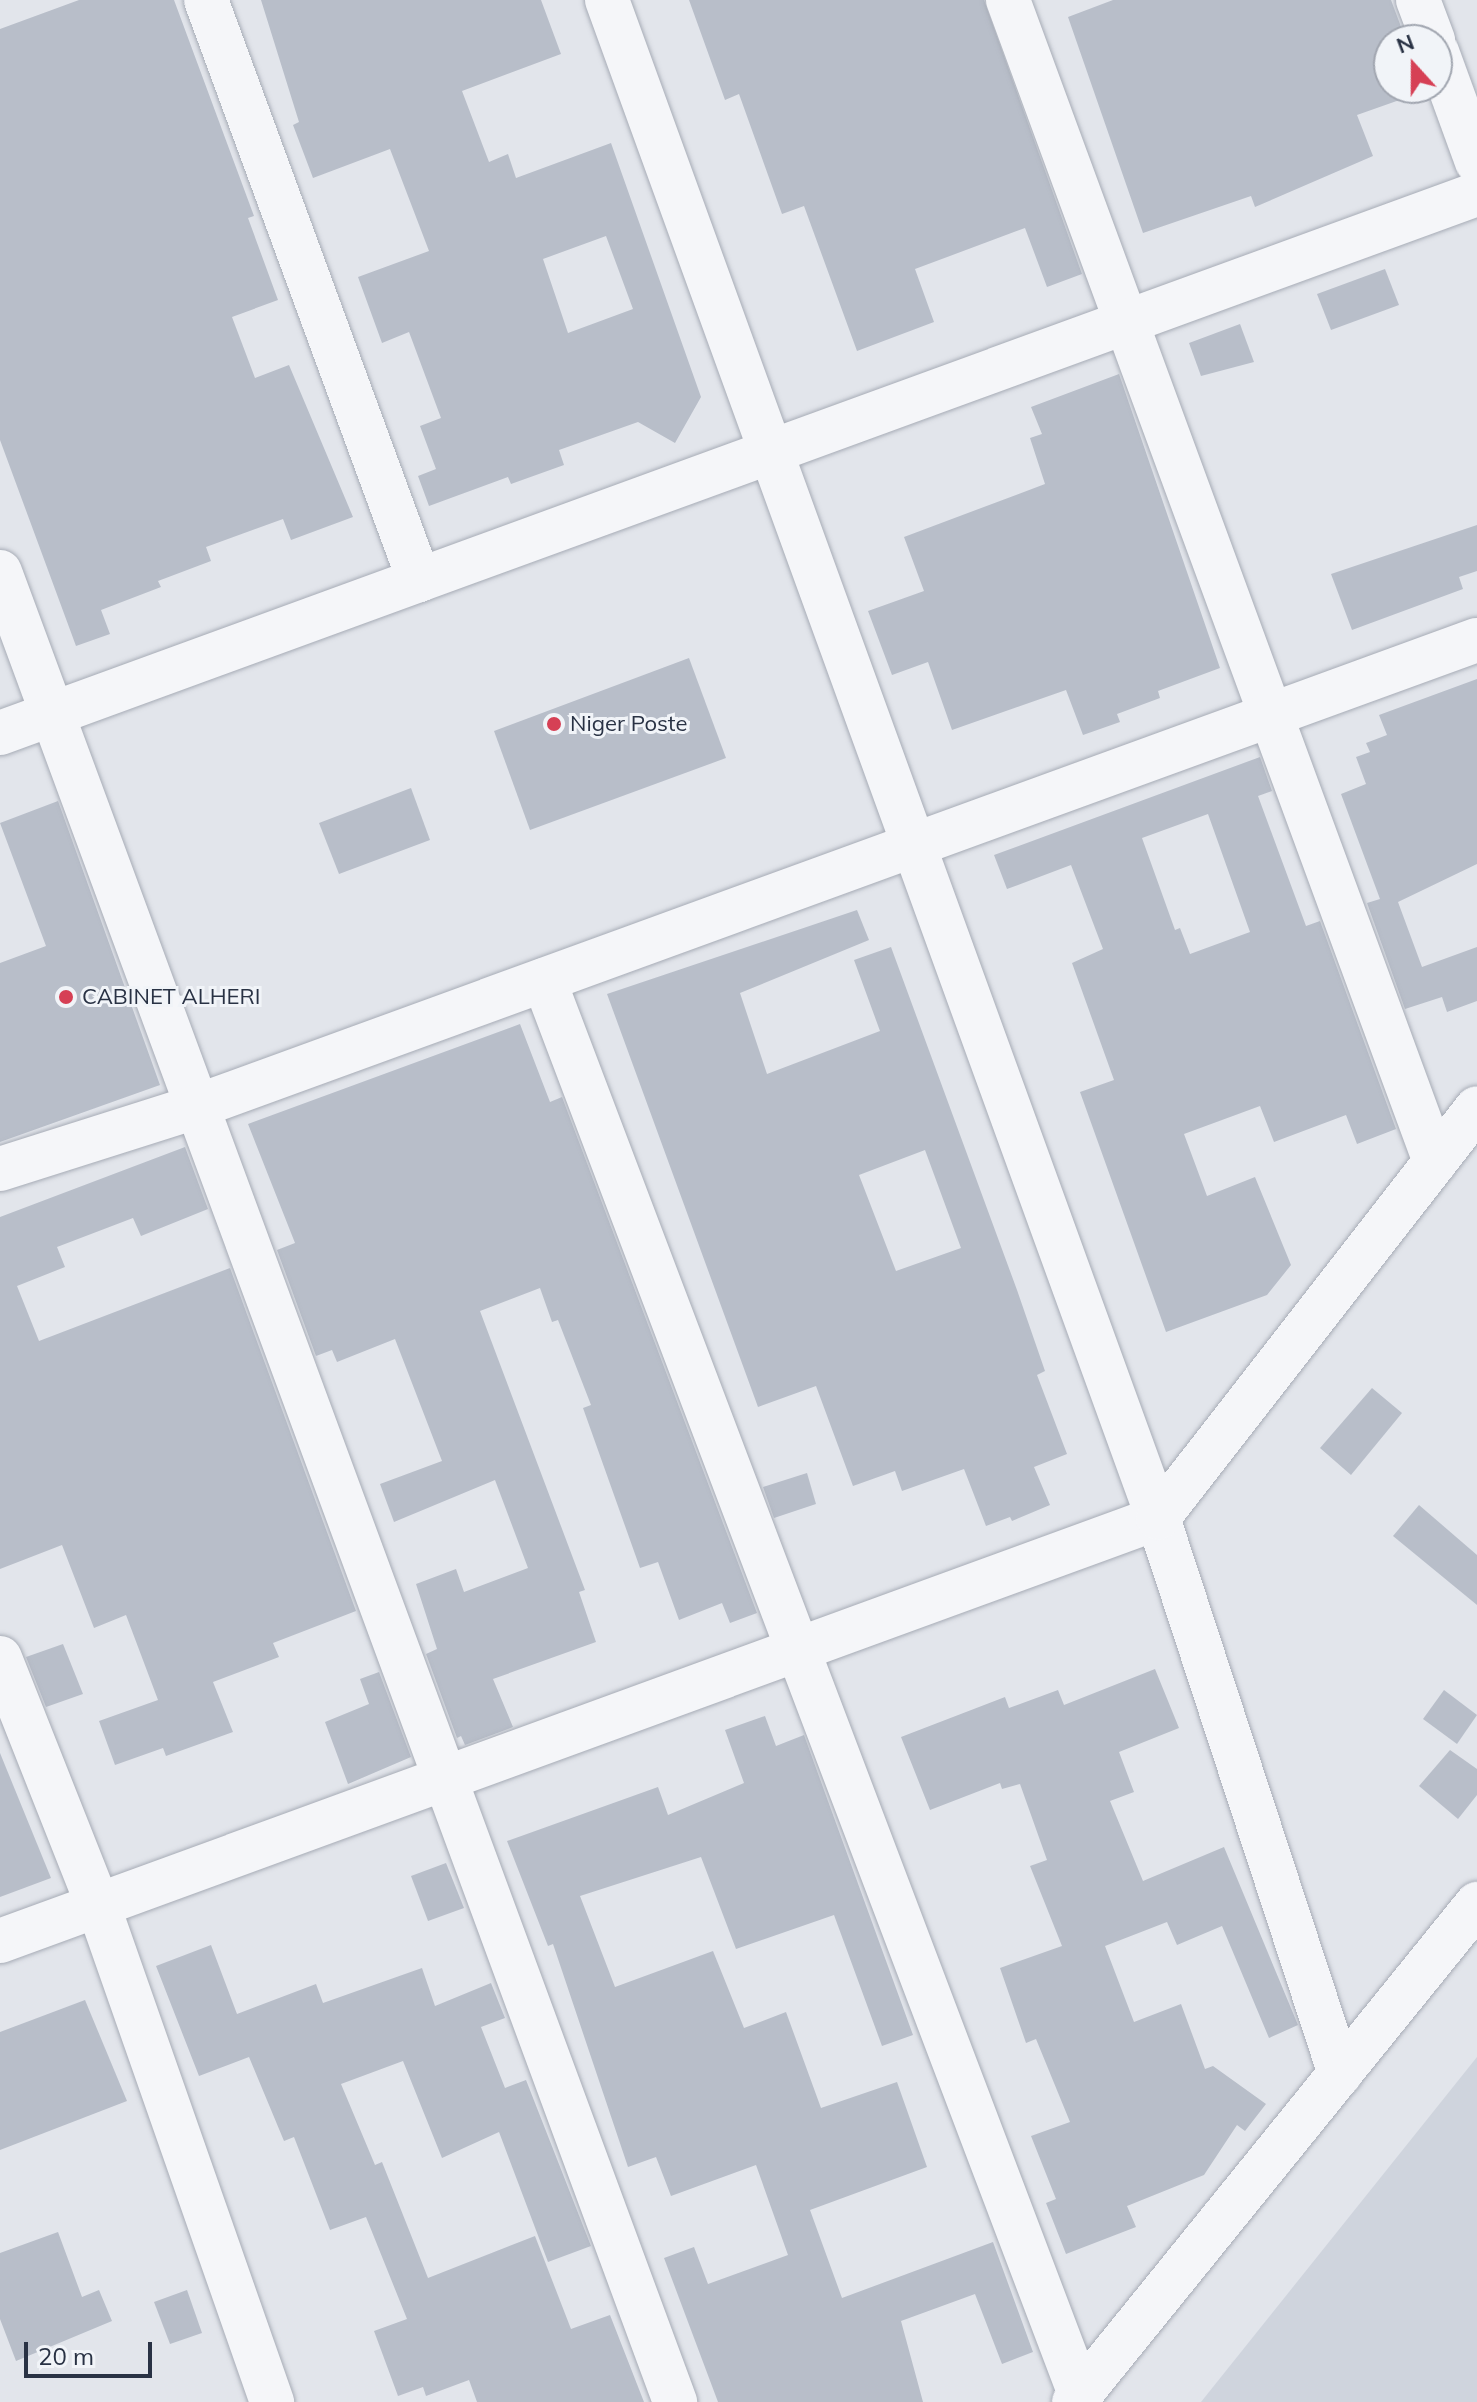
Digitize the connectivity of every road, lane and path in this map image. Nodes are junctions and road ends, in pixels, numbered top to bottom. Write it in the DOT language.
graph roads {
  1 [pos="206,0"];
  2 [pos="607,0"];
  3 [pos="1008,0"];
  4 [pos="1418,0"];
  5 [pos="1427,24"];
  6 [pos="1453,96"];
  7 [pos="1477,162"];
  8 [pos="1477,194"];
  9 [pos="1124,324"];
  10 [pos="772,452"];
  11 [pos="0,572"];
  12 [pos="419,580"];
  13 [pos="1477,640"];
  14 [pos="50,715"];
  15 [pos="1269,716"];
  16 [pos="0,733"];
  17 [pos="915,845"];
  18 [pos="544,980"];
  19 [pos="195,1107"];
  20 [pos="1477,1108"];
  21 [pos="1435,1162"];
  22 [pos="0,1169"];
  23 [pos="1158,1518"];
  24 [pos="798,1649"];
  25 [pos="0,1658"];
  26 [pos="444,1779"];
  27 [pos="1477,1904"];
  28 [pos="98,1905"];
  29 [pos="0,1941"];
  30 [pos="1340,2074"];
  31 [pos="1077,2398"];
  32 [pos="272,2402"];
  33 [pos="675,2402"];
  1 -- 12 [label="street"];
  2 -- 10 [label="street"];
  3 -- 9 [label="street"];
  4 -- 5 [label="street"];
  6 -- 7 [label="street"];
  8 -- 9 [label="street"];
  9 -- 10 [label="street"];
  9 -- 15 [label="street"];
  10 -- 12 [label="street"];
  10 -- 17 [label="street"];
  11 -- 14 [label="street"];
  12 -- 14 [label="street"];
  13 -- 15 [label="street"];
  14 -- 16 [label="street"];
  14 -- 19 [label="street"];
  15 -- 17 [label="street"];
  15 -- 21 [label="street"];
  17 -- 18 [label="street"];
  17 -- 23 [label="street"];
  18 -- 19 [label="street"];
  18 -- 24 [label="street"];
  19 -- 22 [label="street"];
  19 -- 26 [label="street"];
  20 -- 21 [label="street"];
  21 -- 23 [label="street"];
  23 -- 24 [label="street"];
  23 -- 30 [label="street"];
  24 -- 26 [label="street"];
  24 -- 31 [label="street"];
  25 -- 28 [label="street"];
  26 -- 28 [label="street"];
  26 -- 33 [label="street"];
  27 -- 30 [label="street"];
  28 -- 29 [label="street"];
  28 -- 32 [label="street"];
  30 -- 31 [label="street"];
}
